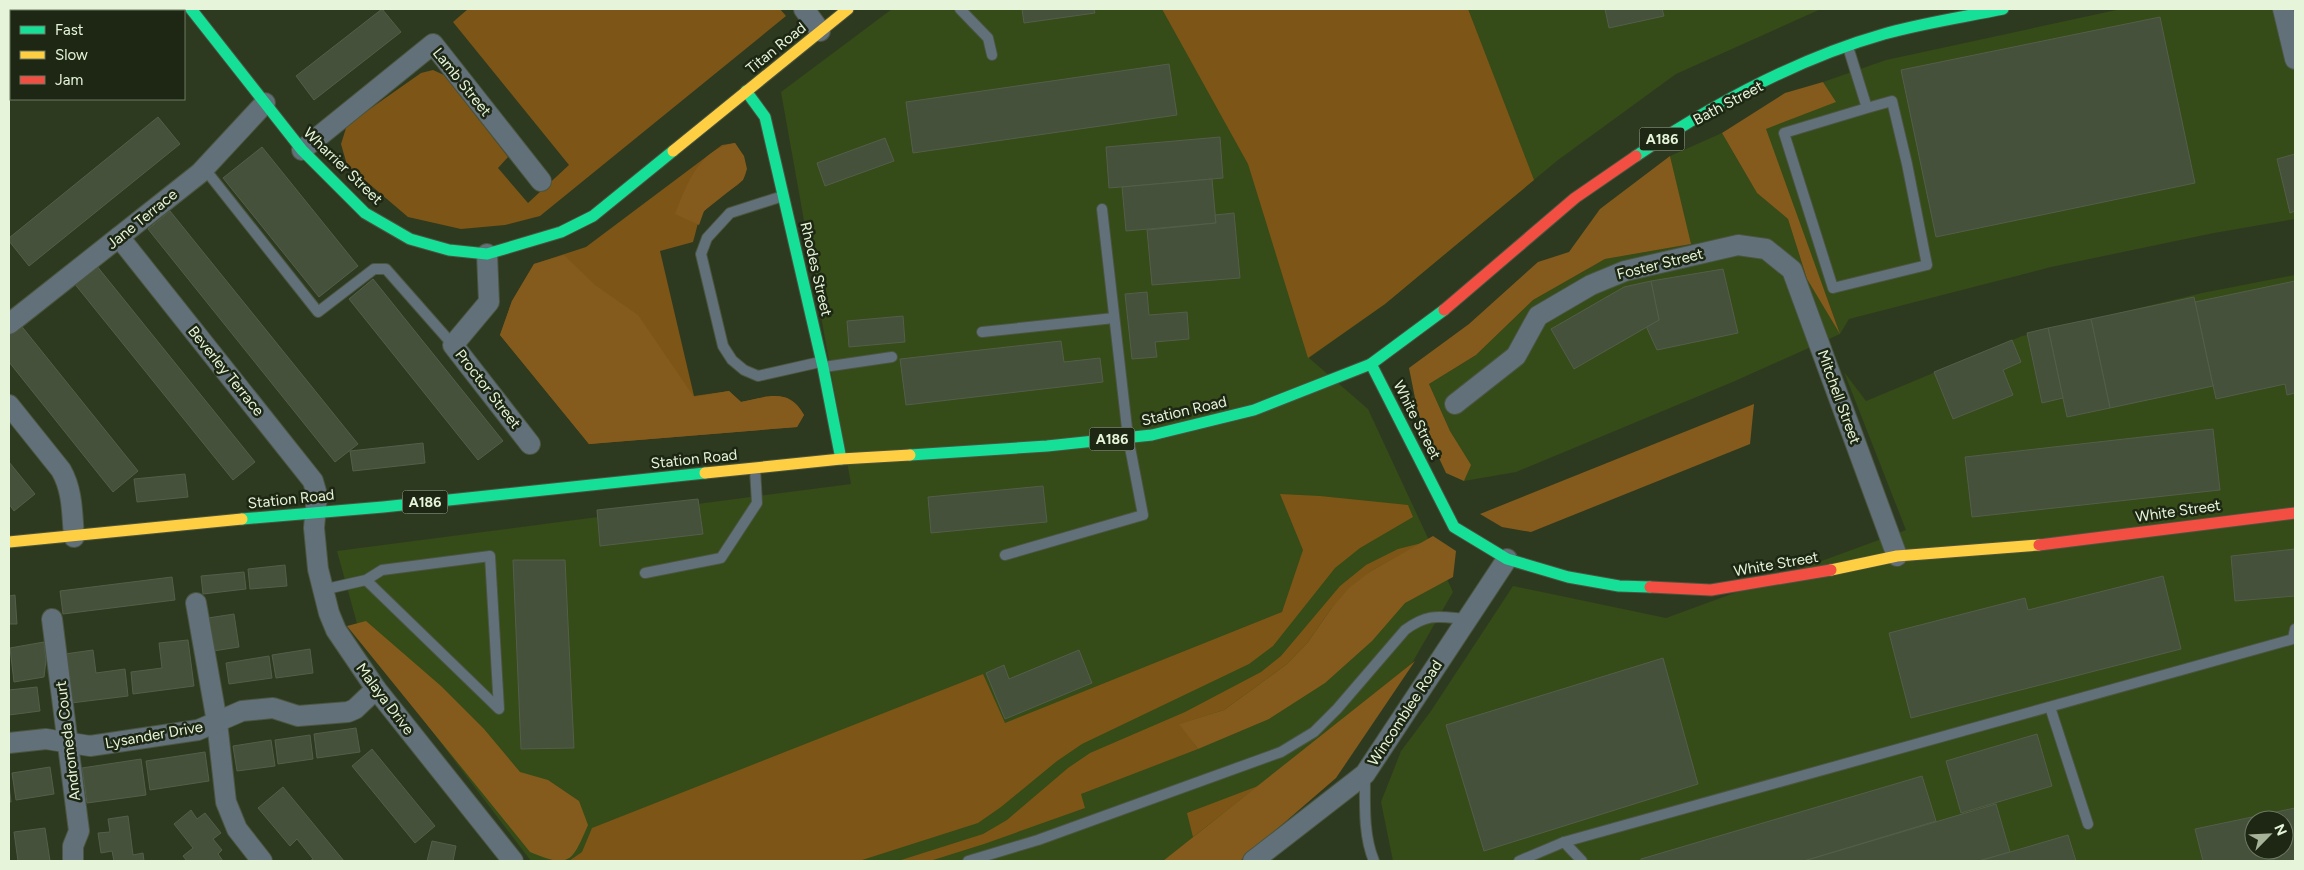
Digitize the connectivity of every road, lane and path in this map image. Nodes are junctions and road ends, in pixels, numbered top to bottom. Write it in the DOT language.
graph roads {
  1 [pos="191,9"];
  2 [pos="804,9"];
  3 [pos="848,9"];
  4 [pos="960,9"];
  5 [pos="2003,9"];
  6 [pos="2283,9"];
  7 [pos="820,31"];
  8 [pos="1848,46"];
  9 [pos="992,55"];
  10 [pos="2295,59"];
  11 [pos="746,91"];
  12 [pos="265,103"];
  13 [pos="1867,108"];
  14 [pos="302,150"];
  15 [pos="204,168"];
  16 [pos="540,180"];
  17 [pos="784,196"];
  18 [pos="1102,209"];
  19 [pos="119,238"];
  20 [pos="1766,249"];
  21 [pos="487,254"];
  22 [pos="1114,318"];
  23 [pos="9,324"];
  24 [pos="982,332"];
  25 [pos="453,345"];
  26 [pos="892,357"];
  27 [pos="1371,364"];
  28 [pos="822,365"];
  29 [pos="1455,404"];
  30 [pos="9,405"];
  31 [pos="1128,437"];
  32 [pos="530,444"];
  33 [pos="842,459"];
  34 [pos="755,468"];
  35 [pos="316,510"];
  36 [pos="2295,513"];
  37 [pos="74,537"];
  38 [pos="9,542"];
  39 [pos="1005,555"];
  40 [pos="1897,556"];
  41 [pos="1507,559"];
  42 [pos="645,573"];
  43 [pos="366,580"];
  44 [pos="322,590"];
  45 [pos="196,604"];
  46 [pos="52,619"];
  47 [pos="1467,619"];
  48 [pos="2295,629"];
  49 [pos="376,689"];
  50 [pos="2050,707"];
  51 [pos="217,722"];
  52 [pos="9,743"];
  53 [pos="68,744"];
  54 [pos="1366,774"];
  55 [pos="2088,824"];
  56 [pos="1564,842"];
  57 [pos="73,861"];
  58 [pos="262,861"];
  59 [pos="513,861"];
  60 [pos="968,861"];
  61 [pos="1254,861"];
  62 [pos="1374,861"];
  63 [pos="1519,861"];
  64 [pos="1582,861"];
  1 -- 12 [label="street, Wharrier Street"];
  2 -- 7 [label="street"];
  3 -- 7 [label="street, Titan Road"];
  4 -- 9 [label="lane"];
  5 -- 8 [label="street, Bath Street / A186"];
  6 -- 10 [label="street"];
  7 -- 11 [label="street, Titan Road"];
  8 -- 13 [label="lane"];
  8 -- 27 [label="street, Bath Street / A186"];
  11 -- 17 [label="street, Rhodes Street"];
  11 -- 21 [label="street, Wharrier Street"];
  12 -- 14 [label="street, Wharrier Street"];
  12 -- 15 [label="street, Jane Terrace"];
  13 -- 13 [label="lane"];
  14 -- 16 [label="street, Lamb Street"];
  14 -- 21 [label="street, Wharrier Street"];
  15 -- 19 [label="street, Jane Terrace"];
  15 -- 25 [label="lane"];
  17 -- 28 [label="street, Rhodes Street"];
  17 -- 28 [label="lane"];
  18 -- 22 [label="lane"];
  19 -- 23 [label="street, Jane Terrace"];
  19 -- 35 [label="street, Beverley Terrace"];
  20 -- 29 [label="street, Foster Street"];
  20 -- 40 [label="street, Mitchell Street"];
  21 -- 25 [label="street, Proctor Street"];
  22 -- 24 [label="lane"];
  22 -- 31 [label="lane"];
  25 -- 32 [label="street, Proctor Street"];
  26 -- 28 [label="lane"];
  27 -- 31 [label="street, Station Road / A186"];
  27 -- 41 [label="street, White Street"];
  28 -- 33 [label="street, Rhodes Street"];
  30 -- 37 [label="street"];
  31 -- 33 [label="street, Station Road / A186"];
  31 -- 39 [label="lane"];
  33 -- 34 [label="street, Station Road / A186"];
  34 -- 35 [label="street, Station Road / A186"];
  34 -- 42 [label="lane"];
  35 -- 37 [label="street, Station Road / A186"];
  35 -- 44 [label="street, Malaya Drive"];
  36 -- 40 [label="street, White Street"];
  37 -- 38 [label="street, Station Road / A186"];
  40 -- 41 [label="street, White Street"];
  41 -- 47 [label="street, Wincomblee Road"];
  43 -- 43 [label="lane"];
  43 -- 44 [label="lane"];
  44 -- 49 [label="street, Malaya Drive"];
  45 -- 51 [label="street"];
  46 -- 53 [label="street, Andromeda Court"];
  47 -- 54 [label="street, Wincomblee Road"];
  47 -- 60 [label="lane"];
  48 -- 50 [label="lane"];
  49 -- 51 [label="street, Lysander Drive"];
  49 -- 59 [label="street, Malaya Drive"];
  50 -- 55 [label="lane"];
  50 -- 56 [label="lane"];
  51 -- 53 [label="street, Lysander Drive"];
  51 -- 58 [label="street"];
  52 -- 53 [label="street, Lysander Drive"];
  53 -- 57 [label="street, Andromeda Court"];
  54 -- 61 [label="street, Wincomblee Road"];
  54 -- 62 [label="lane"];
  56 -- 63 [label="lane"];
  56 -- 64 [label="lane"];
}
